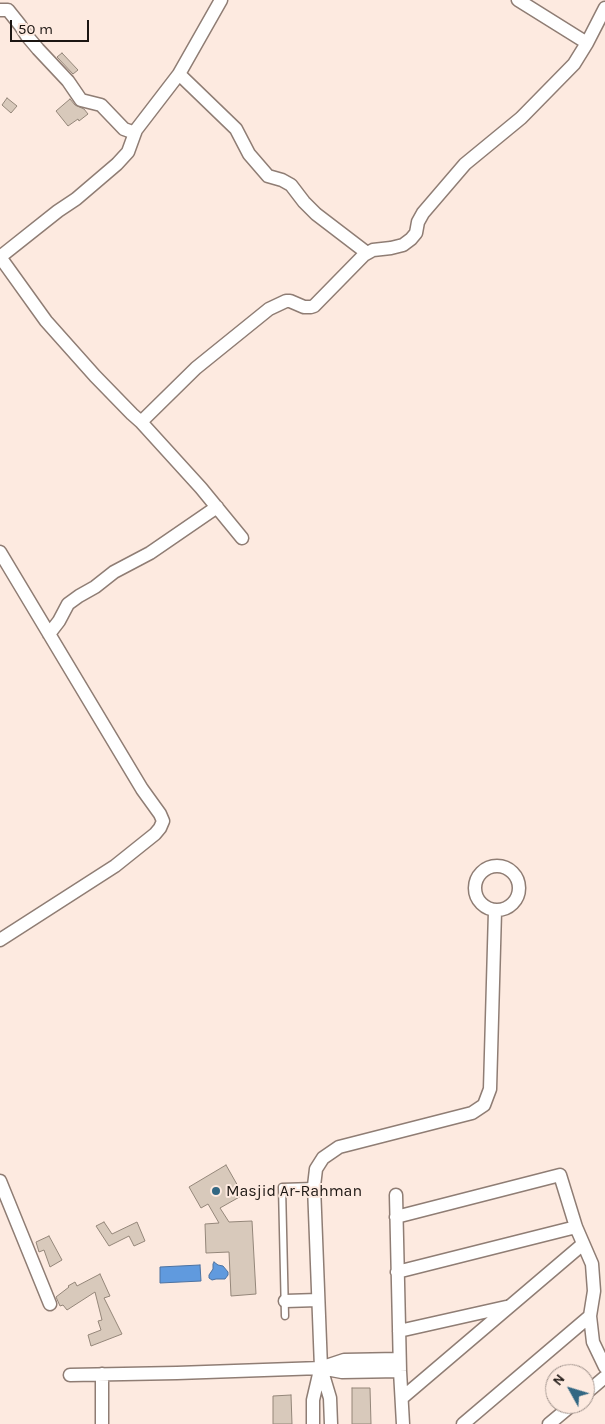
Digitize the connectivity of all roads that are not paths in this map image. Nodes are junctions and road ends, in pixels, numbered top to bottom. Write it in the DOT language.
graph roads {
  1 [pos="221,0"];
  2 [pos="518,0"];
  3 [pos="605,8"];
  4 [pos="0,10"];
  5 [pos="587,43"];
  6 [pos="179,74"];
  7 [pos="135,133"];
  8 [pos="367,254"];
  9 [pos="0,257"];
  10 [pos="141,422"];
  11 [pos="217,507"];
  12 [pos="242,538"];
  13 [pos="0,552"];
  14 [pos="49,634"];
  15 [pos="495,911"];
  16 [pos="0,940"];
  17 [pos="0,1182"];
  18 [pos="314,1186"];
  19 [pos="396,1195"];
  20 [pos="396,1217"];
  21 [pos="576,1227"];
  22 [pos="583,1244"];
  23 [pos="397,1272"];
  24 [pos="318,1300"];
  25 [pos="285,1301"];
  26 [pos="50,1304"];
  27 [pos="509,1307"];
  28 [pos="285,1316"];
  29 [pos="590,1316"];
  30 [pos="399,1331"];
  31 [pos="400,1365"];
  32 [pos="605,1367"];
  33 [pos="321,1368"];
  34 [pos="102,1374"];
  35 [pos="70,1375"];
  36 [pos="605,1377"];
  37 [pos="595,1386"];
  38 [pos="402,1398"];
  39 [pos="561,1414"];
  40 [pos="102,1424"];
  41 [pos="313,1424"];
  42 [pos="331,1424"];
  43 [pos="403,1424"];
  44 [pos="463,1424"];
  45 [pos="549,1424"];
  1 -- 6 [label="street"];
  2 -- 5 [label="street"];
  3 -- 5 [label="street"];
  4 -- 7 [label="street"];
  5 -- 8 [label="street"];
  6 -- 7 [label="street"];
  6 -- 8 [label="street"];
  7 -- 9 [label="street"];
  8 -- 10 [label="street"];
  9 -- 10 [label="street"];
  10 -- 11 [label="street"];
  11 -- 12 [label="street"];
  11 -- 14 [label="street"];
  13 -- 14 [label="street"];
  14 -- 16 [label="street"];
  15 -- 18 [label="street"];
  17 -- 26 [label="street"];
  18 -- 24 [label="street"];
  18 -- 25 [label="lane"];
  19 -- 20 [label="street"];
  20 -- 21 [label="street"];
  20 -- 23 [label="street"];
  21 -- 22 [label="street"];
  21 -- 23 [label="street"];
  22 -- 27 [label="street"];
  22 -- 29 [label="street"];
  23 -- 30 [label="street"];
  24 -- 25 [label="street"];
  24 -- 33 [label="street"];
  25 -- 28 [label="lane"];
  27 -- 30 [label="street"];
  27 -- 38 [label="street"];
  29 -- 32 [label="street"];
  29 -- 44 [label="street"];
  30 -- 31 [label="street"];
  31 -- 33 [label="street"];
  31 -- 38 [label="street"];
  33 -- 34 [label="street"];
  33 -- 41 [label="street"];
  33 -- 42 [label="street"];
  34 -- 35 [label="street"];
  34 -- 40 [label="street"];
  36 -- 37 [label="street"];
  38 -- 43 [label="street"];
  39 -- 45 [label="street"];
}
